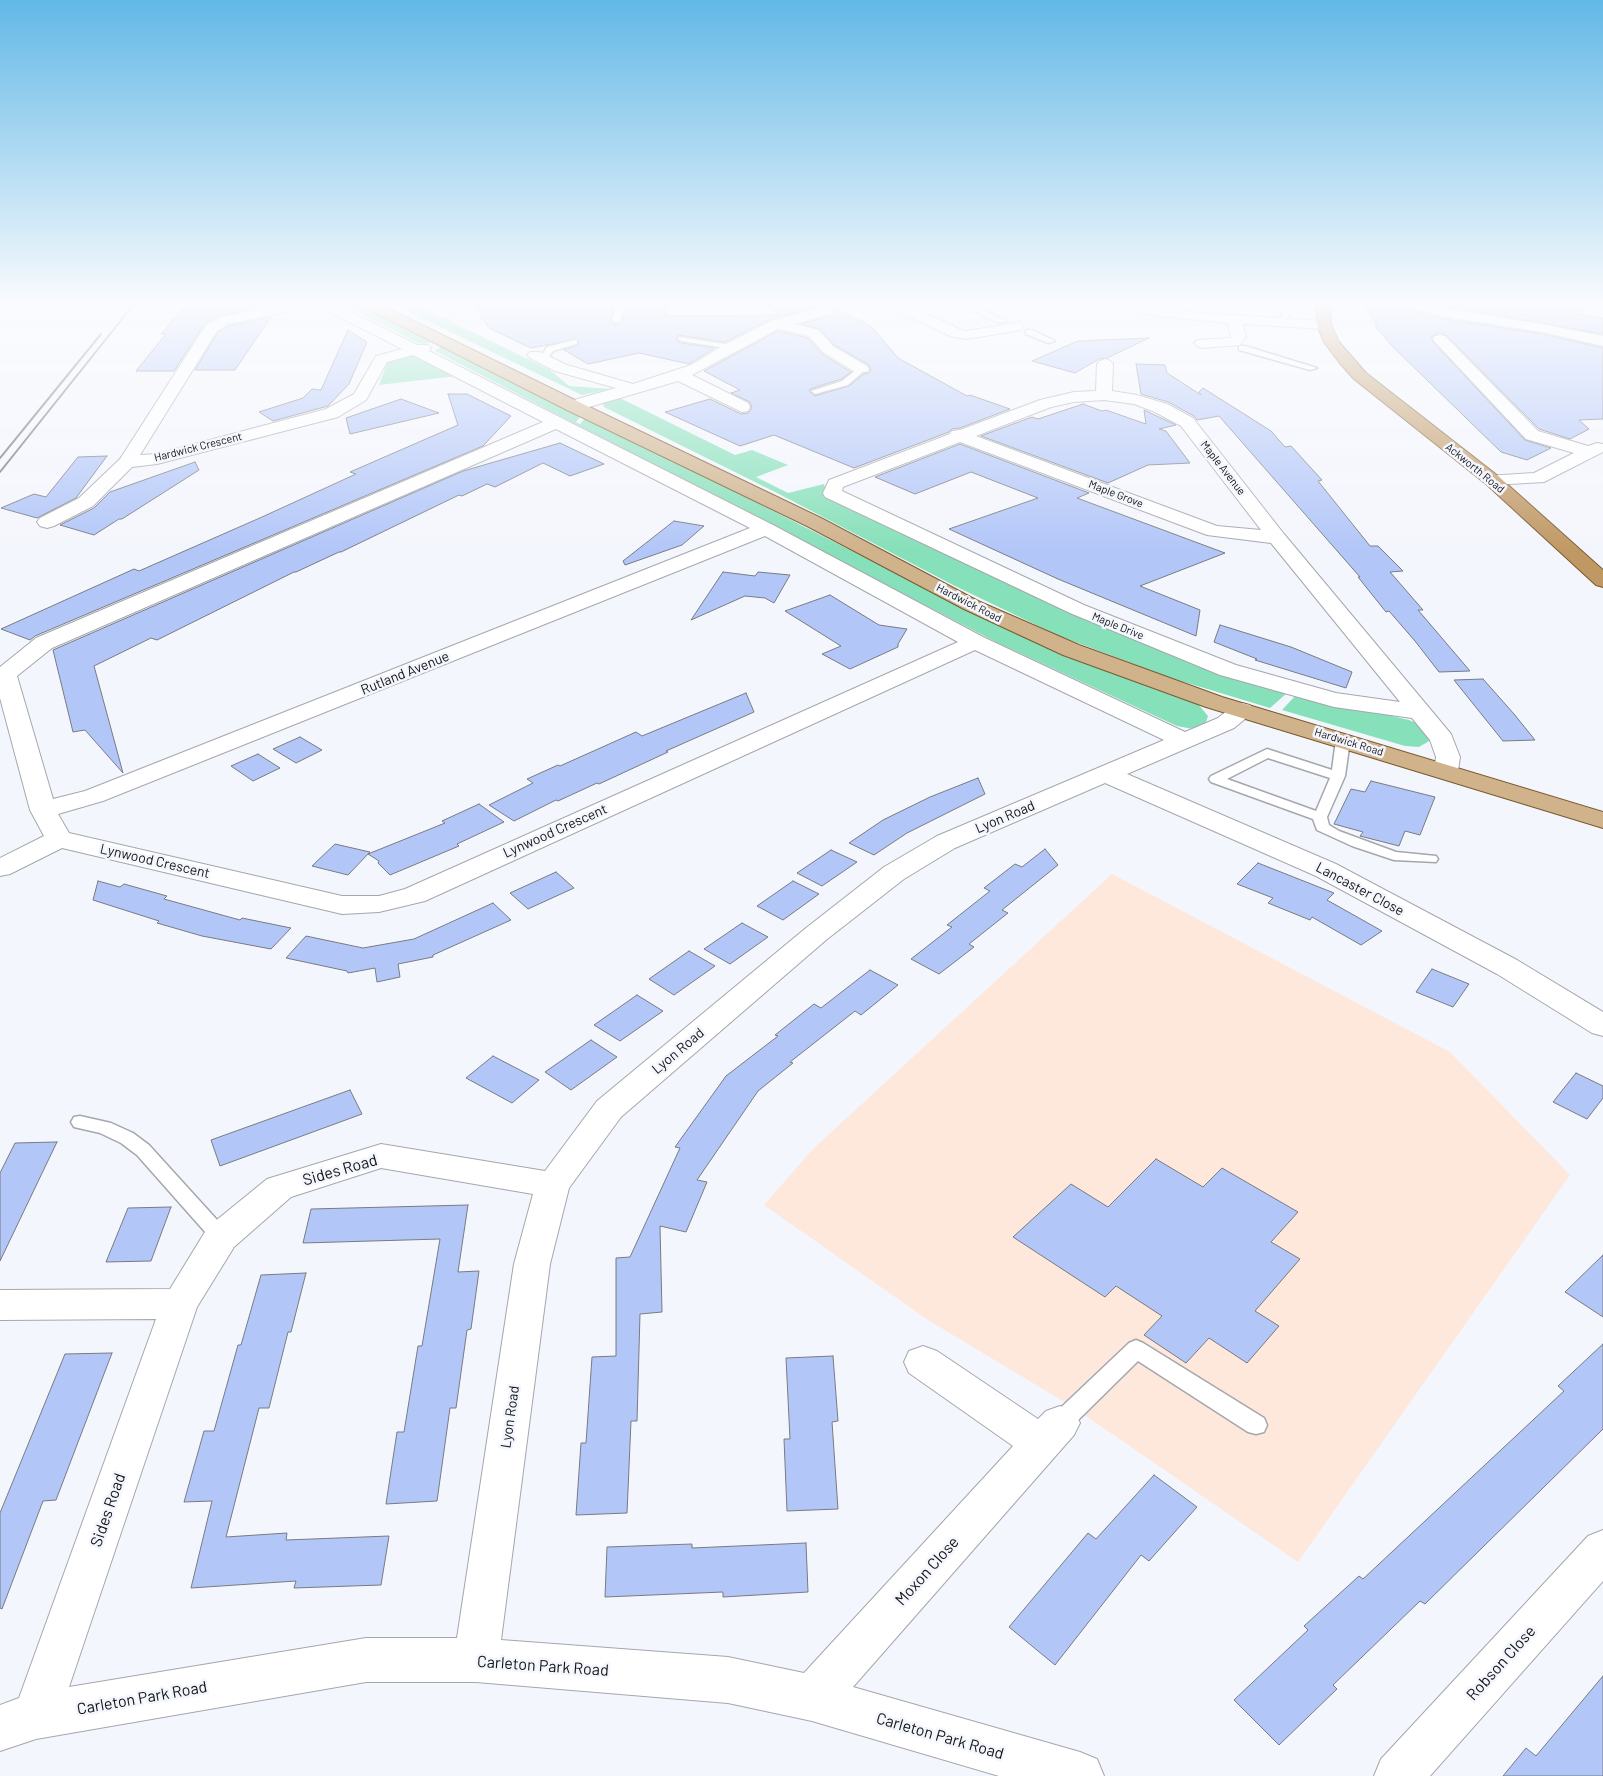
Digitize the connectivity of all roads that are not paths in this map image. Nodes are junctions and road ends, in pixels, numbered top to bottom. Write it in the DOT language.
graph roads {
  1 [pos="174,387"];
  2 [pos="366,387"];
  3 [pos="502,387"];
  4 [pos="521,387"];
  5 [pos="627,387"];
  6 [pos="639,387"];
  7 [pos="702,387"];
  8 [pos="830,387"];
  9 [pos="1104,387"];
  10 [pos="1374,387"];
  11 [pos="1486,387"];
  12 [pos="632,389"];
  13 [pos="815,391"];
  14 [pos="1104,395"];
  15 [pos="742,407"];
  16 [pos="565,414"];
  17 [pos="958,435"];
  18 [pos="1597,448"];
  19 [pos="127,462"];
  20 [pos="1492,480"];
  21 [pos="832,493"];
  22 [pos="47,522"];
  23 [pos="766,529"];
  24 [pos="1277,538"];
  25 [pos="1603,582"];
  26 [pos="975,642"];
  27 [pos="1242,710"];
  28 [pos="1419,712"];
  29 [pos="1343,740"];
  30 [pos="1185,741"];
  31 [pos="1446,771"];
  32 [pos="1106,774"];
  33 [pos="1338,776"];
  34 [pos="43,810"];
  35 [pos="1320,817"];
  36 [pos="1603,820"];
  37 [pos="59,839"];
  38 [pos="1430,859"];
  39 [pos="0,868"];
  40 [pos="1603,1026"];
  41 [pos="80,1122"];
  42 [pos="553,1185"];
  43 [pos="221,1237"];
  44 [pos="180,1304"];
  45 [pos="0,1305"];
  46 [pos="923,1362"];
  47 [pos="1256,1425"];
  48 [pos="1050,1433"];
  49 [pos="1603,1550"];
  50 [pos="476,1660"];
  51 [pos="812,1698"];
  52 [pos="18,1722"];
  53 [pos="1080,1776"];
  54 [pos="1398,1776"];
  1 -- 19 [label="street"];
  2 -- 19 [label="street, Hardwick Crescent"];
  3 -- 16 [label="street, Hardwick Road"];
  4 -- 16 [label="main road, Hardwick Road"];
  5 -- 12 [label="street"];
  6 -- 12 [label="street"];
  7 -- 15 [label="street"];
  8 -- 13 [label="lane"];
  9 -- 14 [label="street"];
  10 -- 20 [label="highway, Ackworth Road"];
  11 -- 18 [label="street"];
  12 -- 16 [label="street"];
  14 -- 17 [label="street, Maple Avenue"];
  14 -- 24 [label="street, Maple Avenue"];
  16 -- 23 [label="street, Hardwick Road"];
  16 -- 27 [label="main road, Hardwick Road"];
  16 -- 34 [label="street"];
  17 -- 21 [label="street, Maple Avenue"];
  17 -- 24 [label="street, Maple Grove"];
  18 -- 20 [label="street"];
  19 -- 22 [label="street"];
  20 -- 25 [label="highway, Ackworth Road"];
  21 -- 28 [label="street, Maple Drive"];
  23 -- 26 [label="street, Hardwick Road"];
  23 -- 34 [label="street, Rutland Avenue"];
  24 -- 28 [label="street, Maple Avenue"];
  26 -- 30 [label="street, Hardwick Road"];
  26 -- 37 [label="street, Lynwood Crescent"];
  27 -- 29 [label="main road, Hardwick Road"];
  27 -- 30 [label="street, Lyon Road"];
  28 -- 31 [label="street, Maple Avenue"];
  29 -- 31 [label="main road, Hardwick Road"];
  29 -- 33 [label="lane"];
  30 -- 32 [label="street, Lyon Road"];
  31 -- 36 [label="main road, Hardwick Road"];
  32 -- 40 [label="street, Lancaster Close"];
  32 -- 42 [label="street, Lyon Road"];
  33 -- 35 [label="lane"];
  33 -- 35 [label="lane"];
  34 -- 37 [label="street"];
  35 -- 38 [label="lane"];
  37 -- 39 [label="street"];
  41 -- 43 [label="lane"];
  42 -- 43 [label="street, Sides Road"];
  42 -- 50 [label="street, Lyon Road"];
  43 -- 44 [label="street, Sides Road"];
  44 -- 45 [label="street"];
  44 -- 52 [label="street, Sides Road"];
  46 -- 48 [label="street"];
  47 -- 48 [label="lane"];
  48 -- 51 [label="street, Moxon Close"];
  49 -- 54 [label="street, Robson Close"];
  50 -- 51 [label="street, Carleton Park Road"];
  50 -- 52 [label="street, Carleton Park Road"];
  51 -- 53 [label="street, Carleton Park Road"];
}
